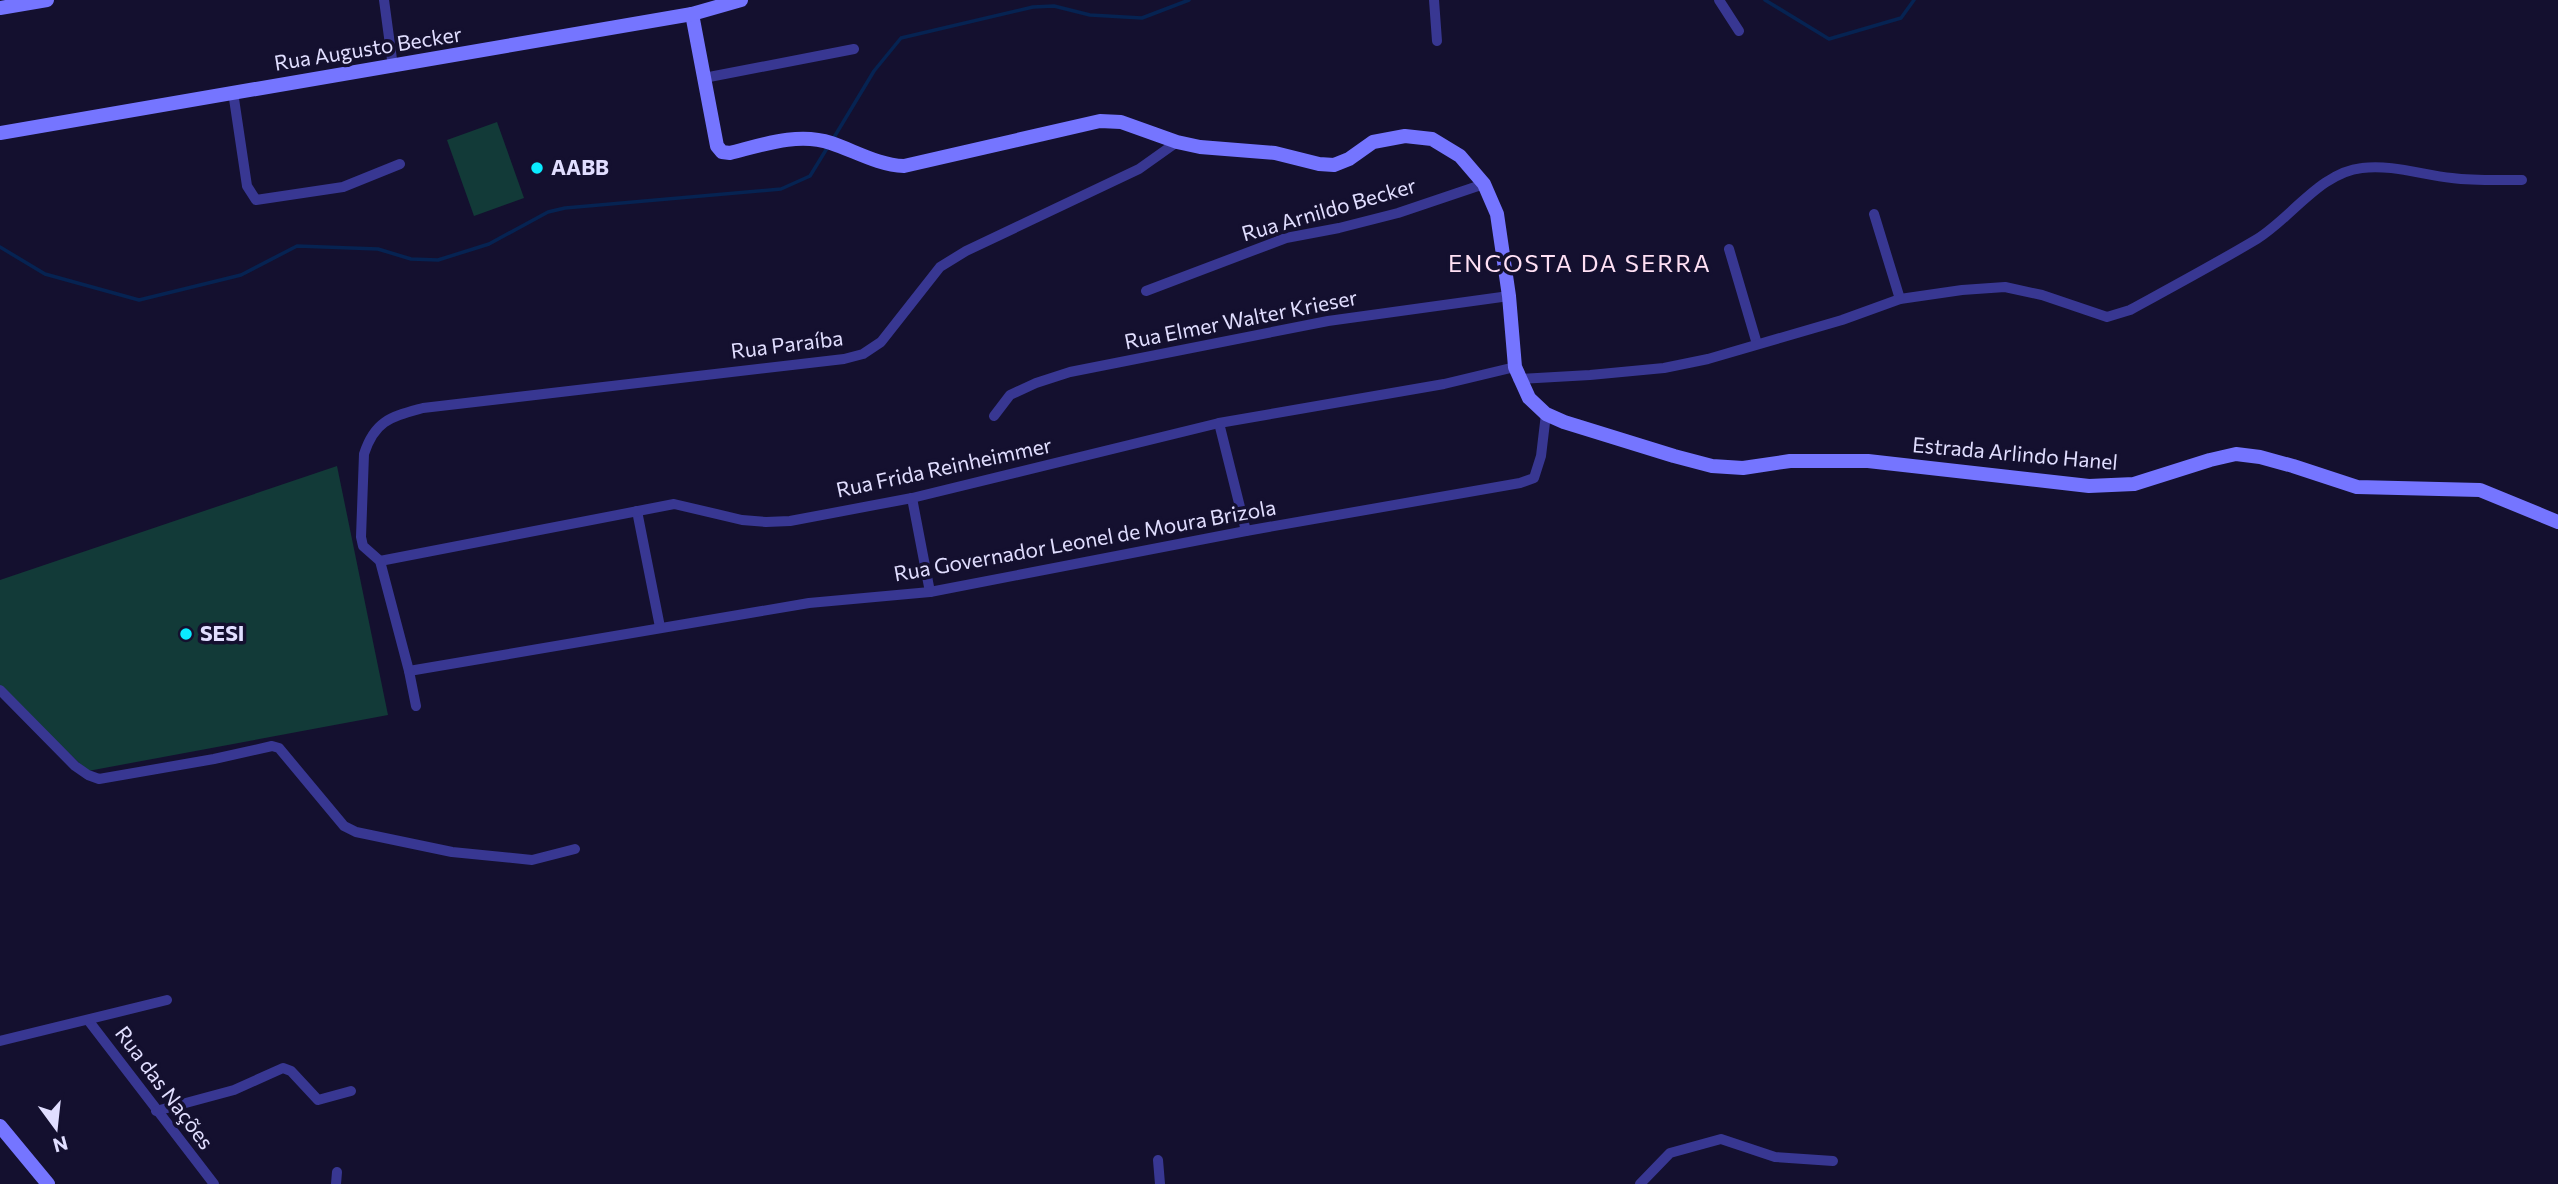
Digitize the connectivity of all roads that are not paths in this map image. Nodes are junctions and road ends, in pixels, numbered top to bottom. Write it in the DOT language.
graph roads {
  1 [pos="47,0"];
  2 [pos="384,0"];
  3 [pos="741,0"];
  4 [pos="1434,0"];
  5 [pos="1719,0"];
  6 [pos="721,4"];
  7 [pos="0,8"];
  8 [pos="692,14"];
  9 [pos="1739,31"];
  10 [pos="1437,41"];
  11 [pos="854,48"];
  12 [pos="393,67"];
  13 [pos="704,78"];
  14 [pos="233,92"];
  15 [pos="0,133"];
  16 [pos="1177,142"];
  17 [pos="400,164"];
  18 [pos="2522,180"];
  19 [pos="1484,184"];
  20 [pos="1874,214"];
  21 [pos="1729,249"];
  22 [pos="1146,291"];
  23 [pos="1508,296"];
  24 [pos="1900,299"];
  25 [pos="1757,344"];
  26 [pos="1516,373"];
  27 [pos="1546,414"];
  28 [pos="994,415"];
  29 [pos="1219,423"];
  30 [pos="912,498"];
  31 [pos="637,511"];
  32 [pos="2558,522"];
  33 [pos="1246,531"];
  34 [pos="380,561"];
  35 [pos="930,592"];
  36 [pos="660,627"];
  37 [pos="410,671"];
  38 [pos="0,690"];
  39 [pos="416,706"];
  40 [pos="575,849"];
  41 [pos="167,1000"];
  42 [pos="88,1020"];
  43 [pos="0,1041"];
  44 [pos="351,1091"];
  45 [pos="156,1111"];
  46 [pos="0,1126"];
  47 [pos="1158,1160"];
  48 [pos="1833,1161"];
  49 [pos="337,1172"];
  50 [pos="48,1184"];
  51 [pos="214,1184"];
  52 [pos="336,1184"];
  53 [pos="1160,1184"];
  54 [pos="1640,1184"];
  1 -- 7 [label="street"];
  2 -- 12 [label="street"];
  3 -- 6 [label="street, Rua Augusto Becker"];
  4 -- 10 [label="street"];
  5 -- 9 [label="street"];
  6 -- 8 [label="street, Rua Augusto Becker"];
  8 -- 12 [label="street, Rua Augusto Becker"];
  8 -- 13 [label="street"];
  11 -- 13 [label="street"];
  12 -- 14 [label="street, Rua Augusto Becker"];
  13 -- 16 [label="street"];
  14 -- 15 [label="street, Rua Augusto Becker"];
  14 -- 17 [label="street"];
  16 -- 19 [label="street"];
  16 -- 34 [label="street, Rua Paraíba"];
  18 -- 24 [label="street, Rua Frida Reinheimmer"];
  19 -- 22 [label="street, Rua Arnildo Becker"];
  19 -- 23 [label="street"];
  20 -- 24 [label="street"];
  21 -- 25 [label="street"];
  23 -- 26 [label="street"];
  23 -- 28 [label="street, Rua Elmer Walter Krieser"];
  24 -- 25 [label="street, Rua Frida Reinheimmer"];
  25 -- 26 [label="street, Rua Frida Reinheimmer"];
  26 -- 27 [label="street"];
  26 -- 29 [label="street, Rua Frida Reinheimmer"];
  27 -- 32 [label="street, Estrada Arlindo Hanel"];
  27 -- 33 [label="street, Rua Governador Leonel de Moura Brizola"];
  29 -- 30 [label="street, Rua Frida Reinheimmer"];
  29 -- 33 [label="street"];
  30 -- 31 [label="street, Rua Frida Reinheimmer"];
  30 -- 35 [label="street"];
  31 -- 34 [label="street, Rua Frida Reinheimmer"];
  31 -- 36 [label="street"];
  33 -- 35 [label="street, Rua Governador Leonel de Moura Brizola"];
  34 -- 37 [label="street"];
  35 -- 36 [label="street, Rua Governador Leonel de Moura Brizola"];
  36 -- 37 [label="street, Rua Governador Leonel de Moura Brizola"];
  37 -- 39 [label="street"];
  38 -- 40 [label="street"];
  41 -- 42 [label="street"];
  42 -- 43 [label="street, Rua das Nações"];
  42 -- 45 [label="street, Rua das Nações"];
  44 -- 45 [label="street"];
  45 -- 51 [label="street, Rua das Nações"];
  46 -- 50 [label="street"];
  47 -- 53 [label="street"];
  48 -- 54 [label="street"];
  49 -- 52 [label="street"];
}
